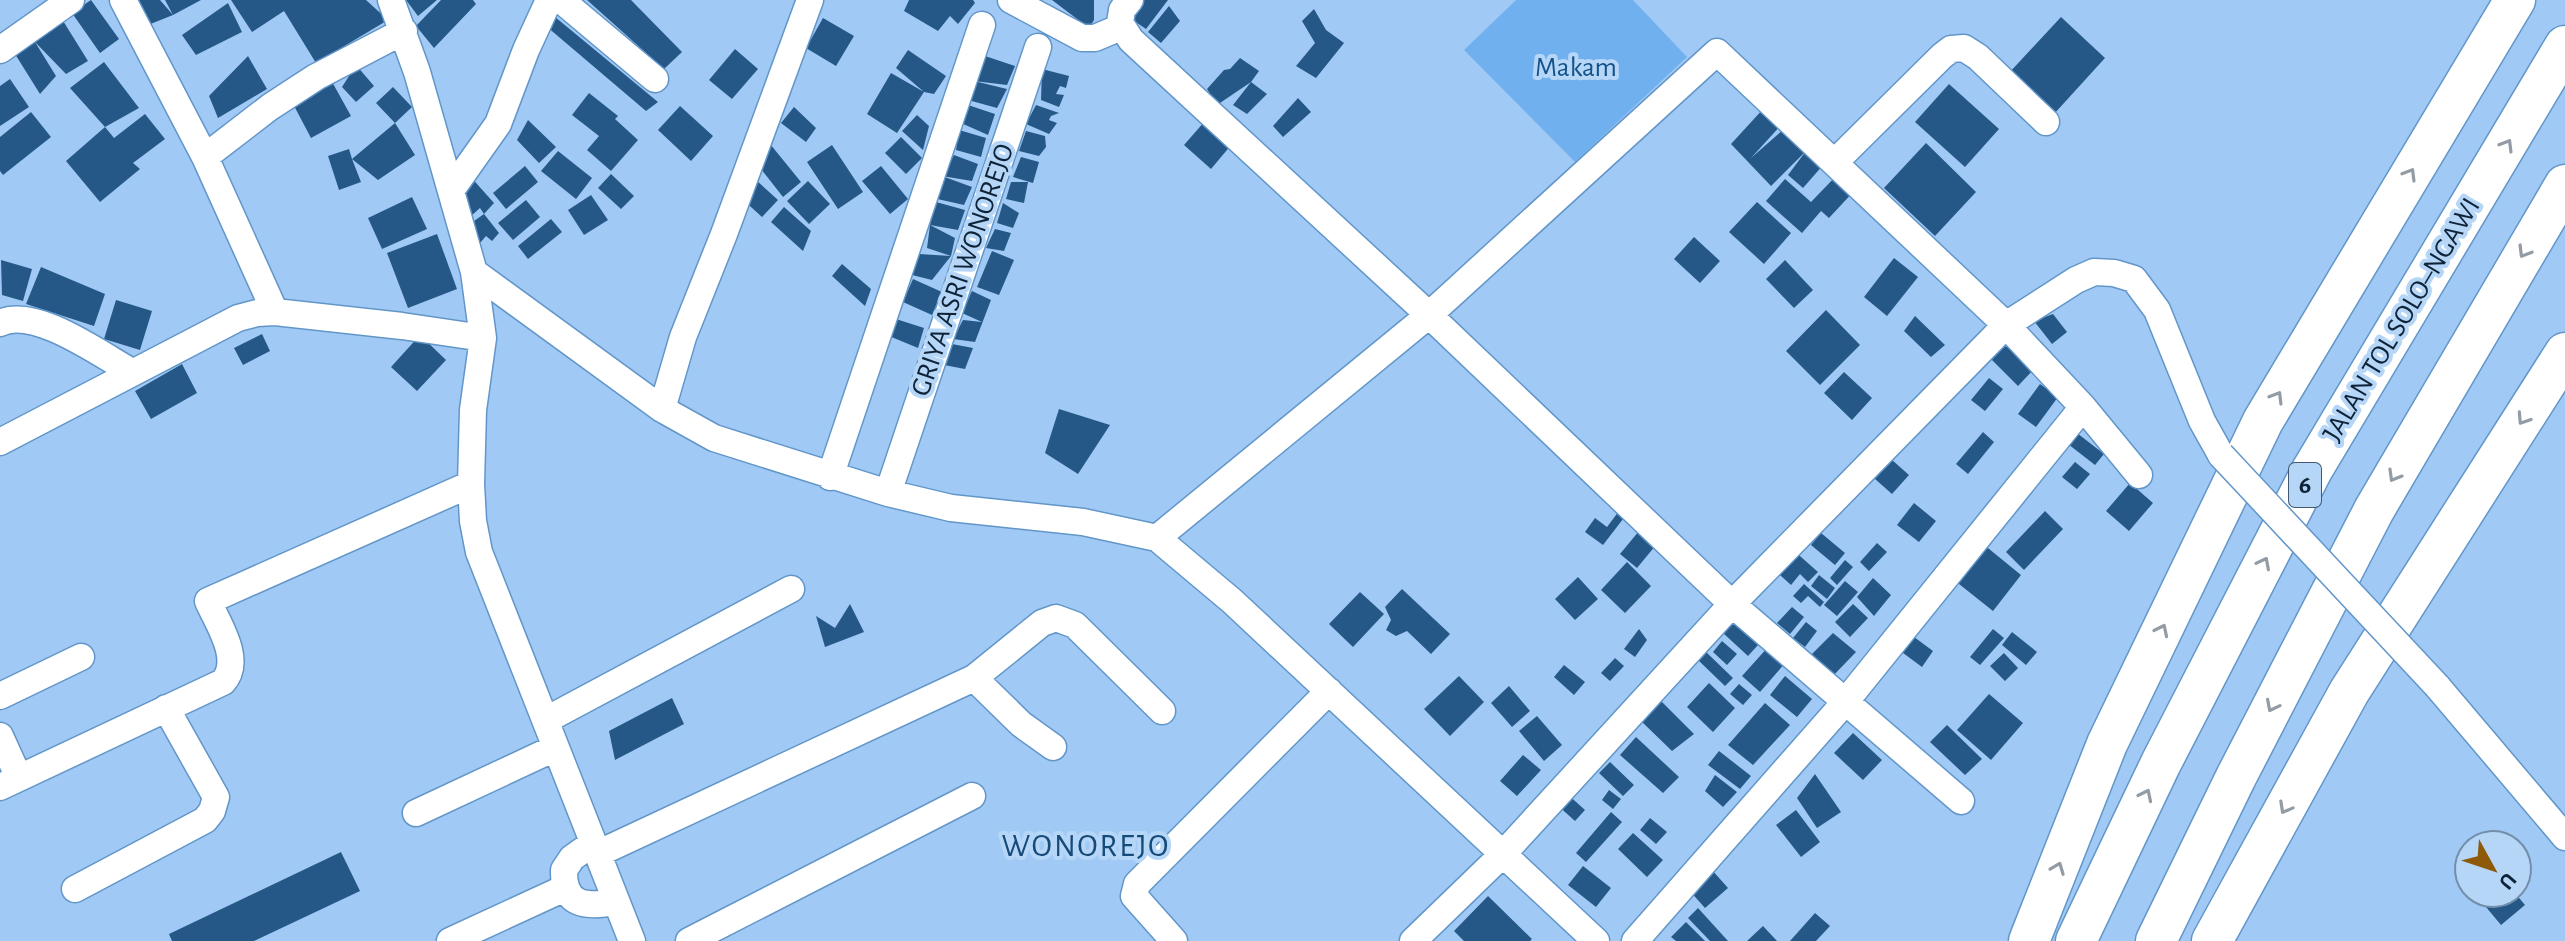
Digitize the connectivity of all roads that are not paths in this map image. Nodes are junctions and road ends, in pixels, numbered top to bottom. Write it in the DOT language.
graph roads {
  1 [pos="71,0"];
  2 [pos="123,0"];
  3 [pos="391,0"];
  4 [pos="549,0"];
  5 [pos="561,0"];
  6 [pos="810,0"];
  7 [pos="1011,0"];
  8 [pos="1130,0"];
  9 [pos="2515,0"];
  10 [pos="982,25"];
  11 [pos="1121,27"];
  12 [pos="404,31"];
  13 [pos="2565,46"];
  14 [pos="1038,47"];
  15 [pos="0,50"];
  16 [pos="655,79"];
  17 [pos="2046,122"];
  18 [pos="205,157"];
  19 [pos="1835,162"];
  20 [pos="2565,185"];
  21 [pos="452,189"];
  22 [pos="474,272"];
  23 [pos="275,312"];
  24 [pos="1429,315"];
  25 [pos="0,323"];
  26 [pos="2006,325"];
  27 [pos="483,338"];
  28 [pos="2565,353"];
  29 [pos="132,372"];
  30 [pos="2083,407"];
  31 [pos="662,409"];
  32 [pos="0,442"];
  33 [pos="2139,475"];
  34 [pos="830,477"];
  35 [pos="471,484"];
  36 [pos="888,493"];
  37 [pos="1157,538"];
  38 [pos="791,589"];
  39 [pos="1732,604"];
  40 [pos="81,657"];
  41 [pos="974,678"];
  42 [pos="1329,691"];
  43 [pos="0,696"];
  44 [pos="1846,701"];
  45 [pos="166,708"];
  46 [pos="1162,711"];
  47 [pos="546,720"];
  48 [pos="0,736"];
  49 [pos="1053,747"];
  50 [pos="555,748"];
  51 [pos="10,783"];
  52 [pos="972,796"];
  53 [pos="1961,801"];
  54 [pos="416,813"];
  55 [pos="2565,837"];
  56 [pos="595,849"];
  57 [pos="1503,854"];
  58 [pos="565,888"];
  59 [pos="75,889"];
  60 [pos="616,902"];
  61 [pos="450,941"];
  62 [pos="632,941"];
  63 [pos="689,941"];
  64 [pos="1174,941"];
  65 [pos="1413,941"];
  66 [pos="1596,941"];
  67 [pos="1635,941"];
  68 [pos="2029,941"];
  69 [pos="2076,941"];
  70 [pos="2156,941"];
  71 [pos="2212,941"];
  1 -- 15 [label="street"];
  2 -- 18 [label="street"];
  3 -- 12 [label="street"];
  4 -- 21 [label="street"];
  5 -- 16 [label="street"];
  6 -- 31 [label="street"];
  7 -- 11 [label="street"];
  8 -- 11 [label="street"];
  68 -- 9 [label="highway, one-way"];
  10 -- 34 [label="street"];
  11 -- 24 [label="street"];
  12 -- 18 [label="street"];
  12 -- 21 [label="street"];
  69 -- 13 [label="highway, JALAN TOL SOLO–NGAWI / 6, one-way"];
  14 -- 36 [label="street, GRIYA ASRI WONOREJO"];
  17 -- 19 [label="street"];
  18 -- 23 [label="street"];
  19 -- 24 [label="street"];
  19 -- 26 [label="street"];
  20 -- 70 [label="highway, one-way"];
  21 -- 22 [label="street"];
  22 -- 27 [label="street"];
  22 -- 31 [label="street"];
  23 -- 27 [label="street"];
  23 -- 29 [label="street"];
  24 -- 37 [label="street"];
  24 -- 39 [label="street"];
  25 -- 29 [label="street"];
  26 -- 30 [label="street"];
  26 -- 39 [label="street"];
  26 -- 55 [label="street, bridge"];
  27 -- 35 [label="street"];
  28 -- 71 [label="highway, one-way"];
  29 -- 32 [label="street"];
  30 -- 33 [label="street"];
  30 -- 44 [label="street"];
  31 -- 34 [label="street"];
  34 -- 36 [label="street"];
  35 -- 45 [label="street"];
  35 -- 47 [label="street"];
  36 -- 37 [label="street"];
  37 -- 42 [label="street"];
  38 -- 47 [label="street"];
  39 -- 44 [label="street"];
  39 -- 57 [label="street"];
  40 -- 43 [label="street"];
  41 -- 46 [label="street"];
  41 -- 49 [label="street"];
  41 -- 56 [label="street"];
  42 -- 57 [label="street"];
  42 -- 64 [label="street"];
  44 -- 53 [label="street"];
  44 -- 67 [label="street"];
  45 -- 51 [label="street"];
  45 -- 59 [label="street"];
  47 -- 50 [label="street"];
  48 -- 51 [label="street"];
  50 -- 54 [label="street"];
  50 -- 56 [label="street"];
  52 -- 63 [label="street"];
  56 -- 58 [label="street"];
  56 -- 60 [label="street"];
  57 -- 65 [label="street"];
  57 -- 66 [label="street"];
  58 -- 60 [label="street"];
  58 -- 61 [label="street"];
  60 -- 62 [label="street"];
}
